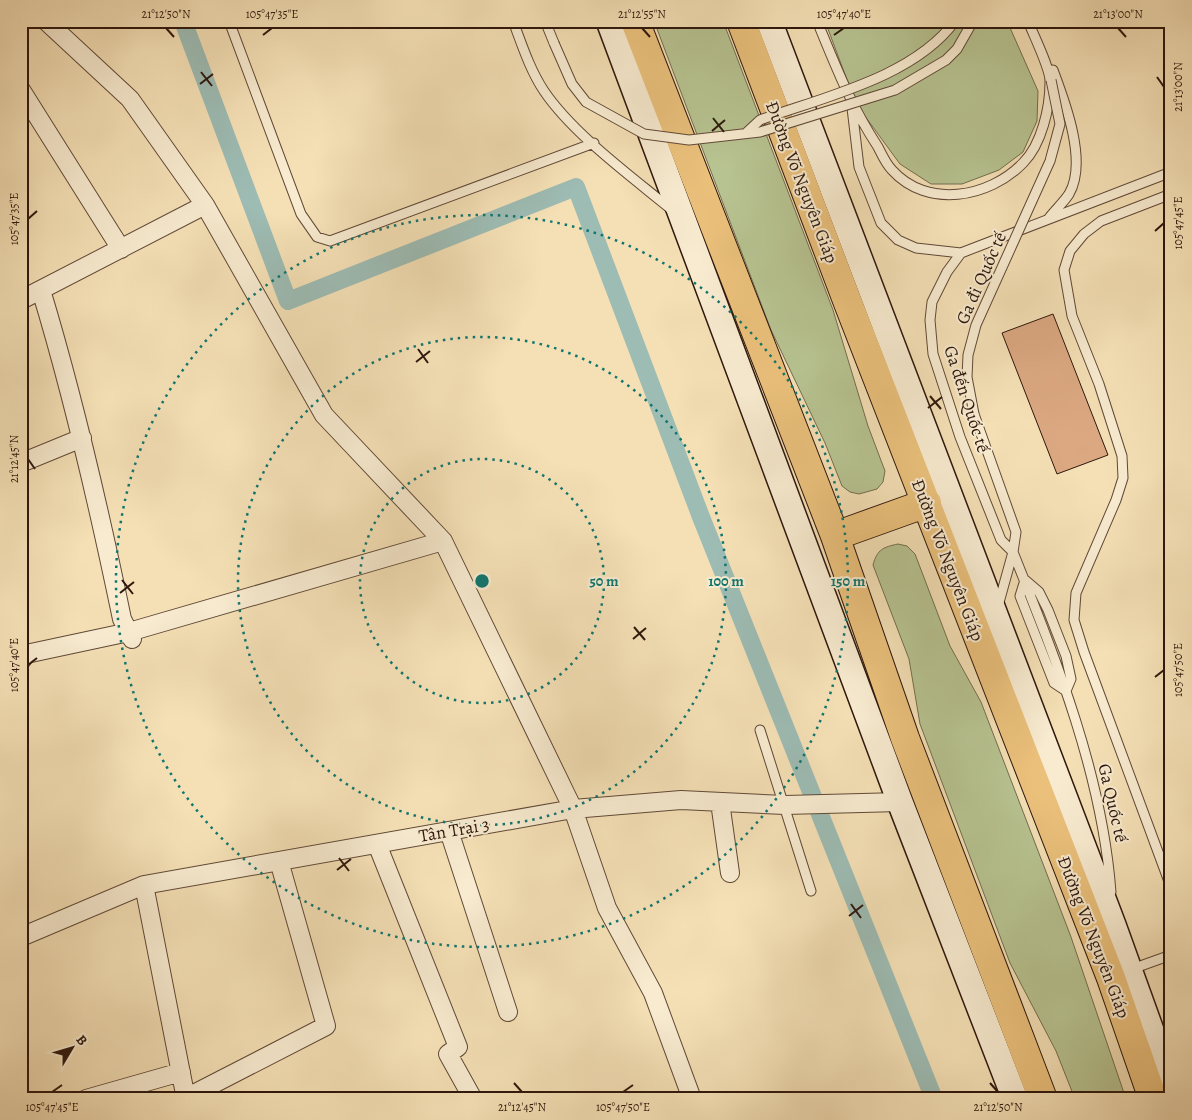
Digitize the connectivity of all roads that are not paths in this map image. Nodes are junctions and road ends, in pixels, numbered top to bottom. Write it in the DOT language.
graph roads {
  1 [pos="46,21"];
  2 [pos="229,21"];
  3 [pos="513,21"];
  4 [pos="545,21"];
  5 [pos="609,21"];
  6 [pos="625,21"];
  7 [pos="635,21"];
  8 [pos="741,21"];
  9 [pos="769,21"];
  10 [pos="818,21"];
  11 [pos="852,21"];
  12 [pos="874,21"];
  13 [pos="955,21"];
  14 [pos="974,21"];
  15 [pos="1028,21"];
  16 [pos="1035,21"];
  17 [pos="1051,80"];
  18 [pos="661,89"];
  19 [pos="21,90"];
  20 [pos="851,103"];
  21 [pos="746,133"];
  22 [pos="594,143"];
  23 [pos="1171,172"];
  24 [pos="1171,194"];
  25 [pos="205,205"];
  26 [pos="682,219"];
  27 [pos="1047,220"];
  28 [pos="121,249"];
  29 [pos="961,253"];
  30 [pos="41,290"];
  31 [pos="21,300"];
  32 [pos="82,438"];
  33 [pos="21,462"];
  34 [pos="927,503"];
  35 [pos="835,536"];
  36 [pos="443,541"];
  37 [pos="1013,552"];
  38 [pos="1024,580"];
  39 [pos="995,615"];
  40 [pos="130,636"];
  41 [pos="21,661"];
  42 [pos="1066,691"];
  43 [pos="760,730"];
  44 [pos="720,802"];
  45 [pos="900,802"];
  46 [pos="784,804"];
  47 [pos="573,809"];
  48 [pos="449,831"];
  49 [pos="377,844"];
  50 [pos="278,861"];
  51 [pos="730,873"];
  52 [pos="144,886"];
  53 [pos="1171,887"];
  54 [pos="811,891"];
  55 [pos="1113,925"];
  56 [pos="21,937"];
  57 [pos="1171,955"];
  58 [pos="992,969"];
  59 [pos="1115,970"];
  60 [pos="508,1012"];
  61 [pos="982,1014"];
  62 [pos="181,1072"];
  63 [pos="1171,1086"];
  64 [pos="186,1098"];
  65 [pos="86,1099"];
  66 [pos="473,1099"];
  67 [pos="692,1099"];
  68 [pos="1014,1099"];
  69 [pos="1042,1099"];
  70 [pos="1153,1099"];
  1 -- 25 [label="street"];
  2 -- 22 [label="lane"];
  3 -- 22 [label="lane"];
  4 -- 21 [label="lane, bridge"];
  5 -- 26 [label="main road"];
  6 -- 18 [label="highway"];
  7 -- 18 [label="highway"];
  8 -- 34 [label="highway, Đường Võ Nguyên Giáp"];
  9 -- 39 [label="main road, Đường Võ Nguyên Giáp"];
  10 -- 20 [label="lane"];
  11 -- 12 [label="lane"];
  13 -- 21 [label="lane, bridge"];
  14 -- 21 [label="lane, bridge"];
  15 -- 17 [label="lane, Ga đi Quốc tế"];
  16 -- 27 [label="lane"];
  17 -- 20 [label="lane"];
  17 -- 37 [label="lane, Ga đi Quốc tế, bridge"];
  18 -- 35 [label="highway"];
  19 -- 28 [label="street"];
  20 -- 29 [label="lane"];
  22 -- 26 [label="lane"];
  23 -- 27 [label="lane"];
  24 -- 53 [label="lane"];
  25 -- 28 [label="street"];
  25 -- 36 [label="street"];
  26 -- 45 [label="main road"];
  27 -- 29 [label="lane"];
  28 -- 30 [label="street"];
  29 -- 37 [label="lane, Ga đến Quốc tế"];
  30 -- 31 [label="street"];
  30 -- 32 [label="street"];
  32 -- 33 [label="street"];
  32 -- 40 [label="street"];
  34 -- 35 [label="highway"];
  34 -- 59 [label="highway, Đường Võ Nguyên Giáp"];
  35 -- 58 [label="highway"];
  36 -- 40 [label="street"];
  36 -- 47 [label="street"];
  37 -- 38 [label="lane, Ga Quốc tế"];
  37 -- 39 [label="lane"];
  38 -- 42 [label="lane, Ga Quốc tế"];
  38 -- 42 [label="lane, Ga Quốc tế"];
  39 -- 55 [label="main road, Đường Võ Nguyên Giáp"];
  40 -- 41 [label="street"];
  42 -- 55 [label="lane, Ga Quốc tế"];
  43 -- 46 [label="lane"];
  44 -- 46 [label="street, Tân Trại 3"];
  44 -- 47 [label="street, Tân Trại 3"];
  44 -- 51 [label="street"];
  45 -- 46 [label="street, Tân Trại 3"];
  45 -- 61 [label="main road"];
  46 -- 54 [label="lane"];
  47 -- 48 [label="street, Tân Trại 3"];
  47 -- 67 [label="street"];
  48 -- 49 [label="street, Tân Trại 3"];
  48 -- 60 [label="street"];
  49 -- 50 [label="street, Tân Trại 3"];
  49 -- 66 [label="street"];
  50 -- 52 [label="street, Tân Trại 3"];
  50 -- 64 [label="street"];
  52 -- 56 [label="street, Tân Trại 3"];
  52 -- 62 [label="street"];
  55 -- 59 [label="main road"];
  57 -- 59 [label="lane"];
  58 -- 61 [label="main road"];
  58 -- 69 [label="highway"];
  59 -- 63 [label="main road, Đường Võ Nguyên Giáp"];
  59 -- 70 [label="highway, Đường Võ Nguyên Giáp"];
  61 -- 68 [label="main road"];
  62 -- 64 [label="street"];
  62 -- 65 [label="street"];
}
